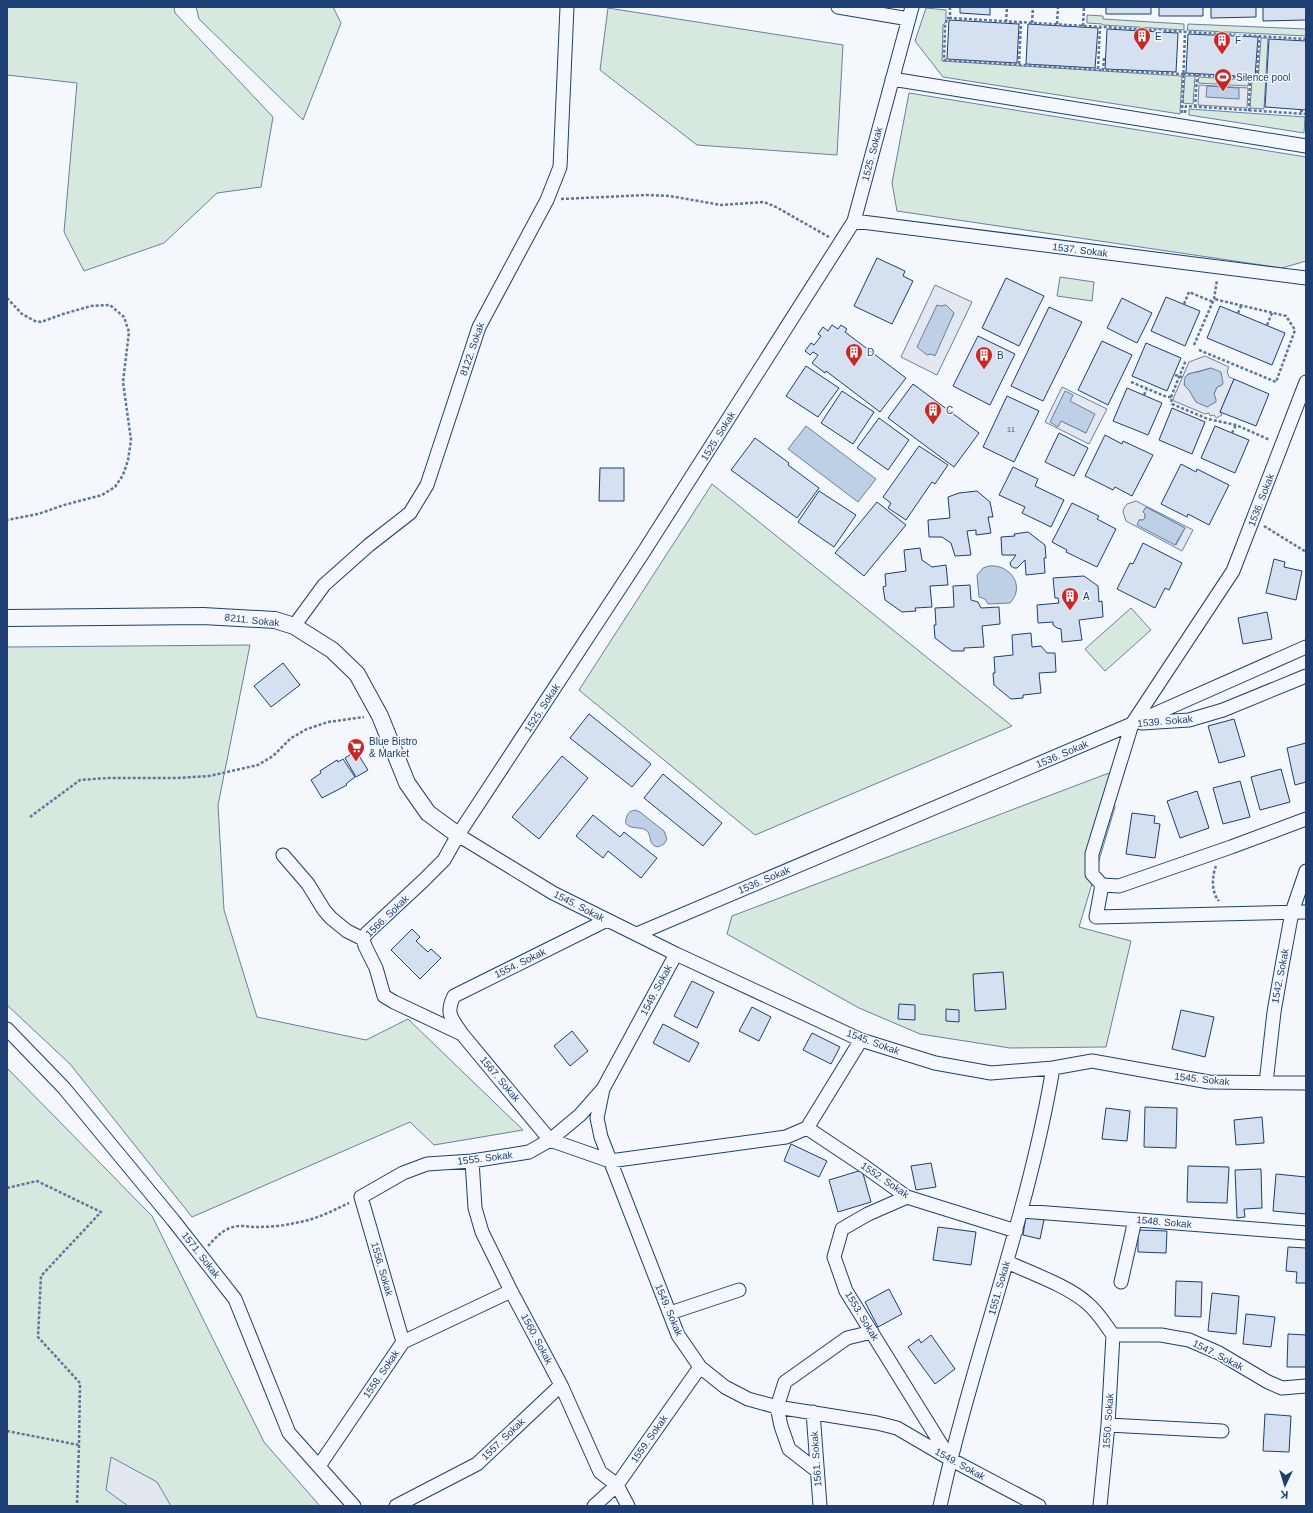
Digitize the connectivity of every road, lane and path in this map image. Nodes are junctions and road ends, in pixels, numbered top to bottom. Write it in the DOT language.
graph roads {
  1 [pos="567,7"];
  2 [pos="838,7"];
  3 [pos="950,7"];
  4 [pos="1007,7"];
  5 [pos="1033,7"];
  6 [pos="1058,7"];
  7 [pos="1084,7"];
  8 [pos="911,13"];
  9 [pos="950,18"];
  10 [pos="1006,22"];
  11 [pos="1021,22"];
  12 [pos="1032,23"];
  13 [pos="1057,24"];
  14 [pos="1083,26"];
  15 [pos="1100,27"];
  16 [pos="1185,32"];
  17 [pos="1259,36"];
  18 [pos="1306,39"];
  19 [pos="1104,58"];
  20 [pos="1185,62"];
  21 [pos="1019,64"];
  22 [pos="1098,69"];
  23 [pos="1103,70"];
  24 [pos="1183,74"];
  25 [pos="1197,75"];
  26 [pos="1250,78"];
  27 [pos="892,79"];
  28 [pos="1195,107"];
  29 [pos="1249,111"];
  30 [pos="1300,111"];
  31 [pos="1181,113"];
  32 [pos="1185,113"];
  33 [pos="1306,113"];
  34 [pos="1306,146"];
  35 [pos="547,200"];
  36 [pos="854,221"];
  37 [pos="840,244"];
  38 [pos="1218,267"];
  39 [pos="1306,278"];
  40 [pos="7,298"];
  41 [pos="1213,300"];
  42 [pos="1184,304"];
  43 [pos="1241,306"];
  44 [pos="1238,313"];
  45 [pos="1272,313"];
  46 [pos="1267,325"];
  47 [pos="1194,345"];
  48 [pos="1199,350"];
  49 [pos="1186,360"];
  50 [pos="1175,374"];
  51 [pos="1181,377"];
  52 [pos="1131,382"];
  53 [pos="1306,382"];
  54 [pos="1147,388"];
  55 [pos="1144,396"];
  56 [pos="1171,397"];
  57 [pos="1236,425"];
  58 [pos="1232,433"];
  59 [pos="1282,444"];
  60 [pos="7,520"];
  61 [pos="1253,520"];
  62 [pos="1306,552"];
  63 [pos="7,618"];
  64 [pos="294,626"];
  65 [pos="1306,647"];
  66 [pos="1306,676"];
  67 [pos="380,716"];
  68 [pos="1132,724"];
  69 [pos="30,817"];
  70 [pos="1306,819"];
  71 [pos="458,835"];
  72 [pos="283,855"];
  73 [pos="1217,864"];
  74 [pos="1306,871"];
  75 [pos="1102,885"];
  76 [pos="1220,903"];
  77 [pos="1292,912"];
  78 [pos="1306,912"];
  79 [pos="606,920"];
  80 [pos="637,934"];
  81 [pos="363,939"];
  82 [pos="676,954"];
  83 [pos="451,1017"];
  84 [pos="7,1029"];
  85 [pos="462,1034"];
  86 [pos="861,1040"];
  87 [pos="1053,1068"];
  88 [pos="1266,1083"];
  89 [pos="1306,1083"];
  90 [pos="603,1089"];
  91 [pos="807,1128"];
  92 [pos="550,1140"];
  93 [pos="472,1161"];
  94 [pos="610,1161"];
  95 [pos="7,1188"];
  96 [pos="360,1197"];
  97 [pos="907,1197"];
  98 [pos="1022,1211"];
  99 [pos="1135,1220"];
  100 [pos="1016,1231"];
  101 [pos="1306,1233"];
  102 [pos="200,1255"];
  103 [pos="1007,1262"];
  104 [pos="1121,1282"];
  105 [pos="739,1290"];
  106 [pos="511,1291"];
  107 [pos="670,1313"];
  108 [pos="872,1332"];
  109 [pos="1113,1335"];
  110 [pos="403,1342"];
  111 [pos="700,1367"];
  112 [pos="561,1385"];
  113 [pos="1306,1386"];
  114 [pos="777,1407"];
  115 [pos="813,1412"];
  116 [pos="1108,1425"];
  117 [pos="7,1431"];
  118 [pos="1222,1431"];
  119 [pos="79,1445"];
  120 [pos="950,1459"];
  121 [pos="319,1466"];
  122 [pos="816,1470"];
  123 [pos="617,1484"];
  124 [pos="77,1506"];
  125 [pos="354,1506"];
  126 [pos="396,1506"];
  127 [pos="594,1506"];
  128 [pos="628,1506"];
  129 [pos="820,1506"];
  130 [pos="940,1506"];
  131 [pos="1039,1506"];
  132 [pos="1100,1506"];
  1 -- 35 [label="street, 8122. Sokak"];
  2 -- 8 [label="street"];
  3 -- 9 [label="path"];
  4 -- 10 [label="path"];
  5 -- 12 [label="path"];
  6 -- 13 [label="path"];
  7 -- 14 [label="path"];
  8 -- 27 [label="street, 1525. Sokak"];
  9 -- 10 [label="path"];
  9 -- 21 [label="path"];
  10 -- 11 [label="path"];
  11 -- 12 [label="path"];
  11 -- 21 [label="path"];
  12 -- 13 [label="path"];
  13 -- 14 [label="path"];
  14 -- 15 [label="path"];
  15 -- 16 [label="path"];
  15 -- 22 [label="path"];
  16 -- 17 [label="path"];
  16 -- 24 [label="path"];
  17 -- 18 [label="path"];
  17 -- 26 [label="path"];
  19 -- 23 [label="path"];
  20 -- 25 [label="path"];
  21 -- 22 [label="path"];
  22 -- 23 [label="path"];
  23 -- 24 [label="path"];
  24 -- 31 [label="path"];
  25 -- 26 [label="path"];
  25 -- 28 [label="path"];
  26 -- 29 [label="path"];
  27 -- 34 [label="street"];
  27 -- 36 [label="street, 1525. Sokak"];
  28 -- 29 [label="path"];
  28 -- 32 [label="path"];
  29 -- 33 [label="path"];
  30 -- 33 [label="path"];
  35 -- 37 [label="path"];
  35 -- 64 [label="street, 8122. Sokak"];
  36 -- 37 [label="street, 1525. Sokak"];
  36 -- 38 [label="street, 1537. Sokak"];
  37 -- 71 [label="street, 1525. Sokak"];
  38 -- 39 [label="street, 1537. Sokak"];
  38 -- 41 [label="path"];
  40 -- 60 [label="path"];
  41 -- 42 [label="path"];
  41 -- 43 [label="path"];
  41 -- 47 [label="path"];
  43 -- 44 [label="path"];
  43 -- 45 [label="path"];
  45 -- 46 [label="path"];
  45 -- 48 [label="path"];
  49 -- 51 [label="path"];
  50 -- 51 [label="path"];
  51 -- 56 [label="path"];
  52 -- 54 [label="path"];
  53 -- 59 [label="street, 1536. Sokak"];
  54 -- 55 [label="path"];
  54 -- 56 [label="path"];
  56 -- 57 [label="path"];
  57 -- 58 [label="path"];
  57 -- 59 [label="path"];
  59 -- 61 [label="street, 1536. Sokak"];
  61 -- 62 [label="path"];
  61 -- 68 [label="street, 1536. Sokak"];
  63 -- 64 [label="street, 8211. Sokak"];
  64 -- 67 [label="street, 8211. Sokak"];
  65 -- 68 [label="street, 1539. Sokak"];
  66 -- 68 [label="street, 1539. Sokak"];
  67 -- 69 [label="path"];
  67 -- 71 [label="street, 8211. Sokak"];
  68 -- 75 [label="street"];
  68 -- 80 [label="street, 1536. Sokak"];
  70 -- 75 [label="street"];
  71 -- 79 [label="street, 1545. Sokak"];
  71 -- 81 [label="street, 1566. Sokak"];
  72 -- 81 [label="street"];
  73 -- 76 [label="path"];
  74 -- 77 [label="street, 1542. Sokak"];
  75 -- 77 [label="street"];
  77 -- 78 [label="street"];
  77 -- 88 [label="street, 1542. Sokak"];
  79 -- 80 [label="street, 1545. Sokak"];
  79 -- 83 [label="street, 1554. Sokak"];
  80 -- 82 [label="street, 1545. Sokak"];
  81 -- 85 [label="street, 1566. Sokak"];
  82 -- 86 [label="street, 1545. Sokak"];
  82 -- 90 [label="street, 1549. Sokak"];
  83 -- 85 [label="street, 1567. Sokak"];
  84 -- 102 [label="street, 1571. Sokak"];
  85 -- 92 [label="street, 1567. Sokak"];
  86 -- 87 [label="street, 1545. Sokak"];
  86 -- 91 [label="street"];
  87 -- 88 [label="street, 1545. Sokak"];
  87 -- 98 [label="street, 1551. Sokak"];
  88 -- 89 [label="street, 1545. Sokak"];
  90 -- 92 [label="street, 1555. Sokak"];
  90 -- 94 [label="street, 1549. Sokak"];
  91 -- 94 [label="street"];
  91 -- 97 [label="street, 1552. Sokak"];
  92 -- 93 [label="street, 1555. Sokak"];
  92 -- 94 [label="street"];
  93 -- 96 [label="street, 1555. Sokak"];
  93 -- 106 [label="street, 1560. Sokak"];
  94 -- 107 [label="street, 1549. Sokak"];
  95 -- 119 [label="path"];
  96 -- 102 [label="path"];
  96 -- 110 [label="street, 1556. Sokak"];
  97 -- 100 [label="street, 1552. Sokak"];
  97 -- 108 [label="street, 1553. Sokak"];
  98 -- 99 [label="street, 1548. Sokak"];
  98 -- 100 [label="street, 1551. Sokak"];
  99 -- 101 [label="street, 1548. Sokak"];
  99 -- 104 [label="street"];
  100 -- 103 [label="street, 1551. Sokak"];
  102 -- 121 [label="street, 1571. Sokak"];
  103 -- 109 [label="street"];
  103 -- 120 [label="street, 1551. Sokak"];
  105 -- 107 [label="street"];
  106 -- 110 [label="street, 1558. Sokak"];
  106 -- 112 [label="street, 1560. Sokak"];
  107 -- 111 [label="street, 1549. Sokak"];
  108 -- 114 [label="street"];
  108 -- 120 [label="street, 1553. Sokak"];
  109 -- 113 [label="street, 1547. Sokak"];
  109 -- 116 [label="street, 1550. Sokak"];
  110 -- 121 [label="street, 1558. Sokak"];
  111 -- 114 [label="street, 1549. Sokak"];
  111 -- 123 [label="street, 1559. Sokak"];
  112 -- 123 [label="street, 1560. Sokak"];
  112 -- 126 [label="street, 1557. Sokak"];
  114 -- 115 [label="street, 1549. Sokak"];
  114 -- 122 [label="street"];
  115 -- 120 [label="street, 1549. Sokak"];
  115 -- 122 [label="street, 1561. Sokak"];
  116 -- 118 [label="street"];
  116 -- 132 [label="street, 1550. Sokak"];
  117 -- 119 [label="path"];
  119 -- 124 [label="path"];
  120 -- 130 [label="street, 1551. Sokak"];
  120 -- 131 [label="street, 1549. Sokak"];
  121 -- 125 [label="street, 1571. Sokak"];
  122 -- 129 [label="street, 1561. Sokak"];
  123 -- 127 [label="street, 1559. Sokak"];
  123 -- 128 [label="street, 1560. Sokak"];
}
